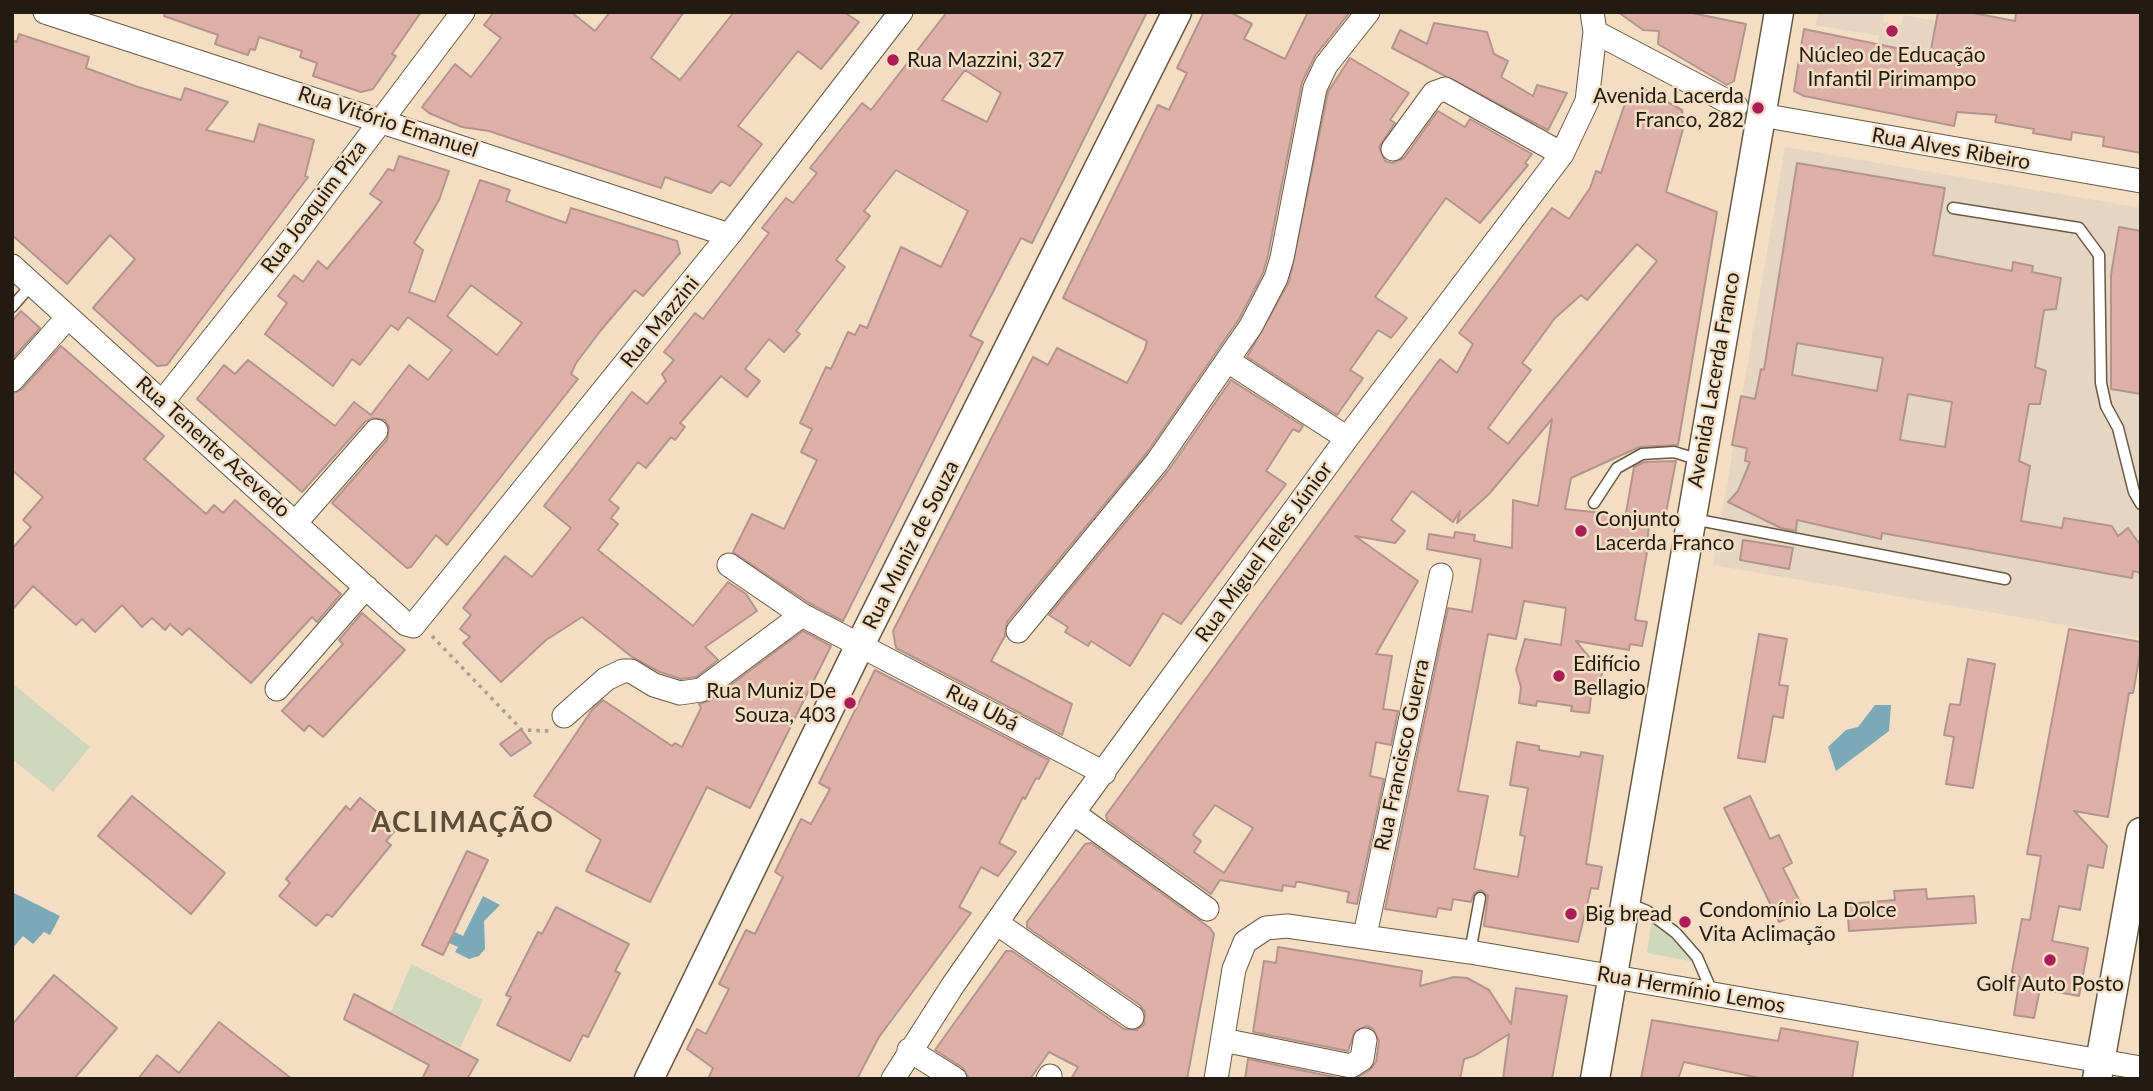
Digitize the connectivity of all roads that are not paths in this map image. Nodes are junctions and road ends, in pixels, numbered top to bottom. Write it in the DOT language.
graph roads {
  1 [pos="45,12"];
  2 [pos="463,12"];
  3 [pos="901,12"];
  4 [pos="1177,12"];
  5 [pos="1368,12"];
  6 [pos="1779,12"];
  7 [pos="1593,22"];
  8 [pos="1748,111"];
  9 [pos="380,119"];
  10 [pos="1393,149"];
  11 [pos="1562,154"];
  12 [pos="2141,181"];
  13 [pos="1953,208"];
  14 [pos="729,235"];
  15 [pos="12,266"];
  16 [pos="32,284"];
  17 [pos="12,307"];
  18 [pos="68,317"];
  19 [pos="1228,361"];
  20 [pos="12,380"];
  21 [pos="163,401"];
  22 [pos="376,431"];
  23 [pos="1347,438"];
  24 [pos="1700,460"];
  25 [pos="1594,503"];
  26 [pos="2141,504"];
  27 [pos="1690,518"];
  28 [pos="296,522"];
  29 [pos="729,565"];
  30 [pos="1441,575"];
  31 [pos="2005,579"];
  32 [pos="366,587"];
  33 [pos="802,615"];
  34 [pos="415,624"];
  35 [pos="1018,631"];
  36 [pos="860,645"];
  37 [pos="277,688"];
  38 [pos="564,716"];
  39 [pos="1104,773"];
  40 [pos="1073,813"];
  41 [pos="2141,832"];
  42 [pos="1480,898"];
  43 [pos="1625,902"];
  44 [pos="1207,909"];
  45 [pos="998,924"];
  46 [pos="1365,935"];
  47 [pos="1470,952"];
  48 [pos="1613,977"];
  49 [pos="1713,994"];
  50 [pos="1132,1017"];
  51 [pos="1365,1040"];
  52 [pos="1223,1041"];
  53 [pos="909,1050"];
  54 [pos="2141,1068"];
  55 [pos="2099,1070"];
  56 [pos="649,1079"];
  57 [pos="893,1079"];
  58 [pos="955,1079"];
  59 [pos="1216,1079"];
  60 [pos="1595,1079"];
  1 -- 9 [label="street, Rua Vitório Emanuel"];
  2 -- 9 [label="street, Rua Joaquim Piza"];
  3 -- 14 [label="street, Rua Mazzini"];
  4 -- 36 [label="street, Rua Muniz de Souza"];
  5 -- 19 [label="street"];
  6 -- 8 [label="street, Avenida Lacerda Franco"];
  7 -- 8 [label="street, Rua Alves Ribeiro"];
  7 -- 11 [label="street, Rua Miguel Teles Júnior"];
  8 -- 12 [label="street, Rua Alves Ribeiro"];
  8 -- 24 [label="street, Avenida Lacerda Franco"];
  9 -- 14 [label="street, Rua Vitório Emanuel"];
  9 -- 21 [label="street, Rua Joaquim Piza"];
  10 -- 11 [label="street"];
  11 -- 23 [label="street, Rua Miguel Teles Júnior"];
  13 -- 26 [label="lane"];
  14 -- 34 [label="street, Rua Mazzini"];
  15 -- 16 [label="street, Rua Tenente Azevedo"];
  16 -- 17 [label="lane"];
  16 -- 18 [label="street, Rua Tenente Azevedo"];
  18 -- 20 [label="street"];
  18 -- 21 [label="street, Rua Tenente Azevedo"];
  19 -- 23 [label="street"];
  19 -- 35 [label="street"];
  21 -- 28 [label="street, Rua Tenente Azevedo"];
  22 -- 28 [label="street"];
  23 -- 39 [label="street, Rua Miguel Teles Júnior"];
  24 -- 25 [label="lane"];
  24 -- 27 [label="street, Avenida Lacerda Franco"];
  27 -- 31 [label="lane"];
  27 -- 43 [label="street, Avenida Lacerda Franco"];
  28 -- 32 [label="street, Rua Tenente Azevedo"];
  29 -- 33 [label="street, Rua Ubá"];
  30 -- 46 [label="street, Rua Francisco Guerra"];
  32 -- 34 [label="street, Rua Tenente Azevedo"];
  32 -- 37 [label="street"];
  33 -- 36 [label="street, Rua Ubá"];
  33 -- 38 [label="street"];
  36 -- 39 [label="street, Rua Ubá"];
  36 -- 56 [label="street, Rua Muniz de Souza"];
  39 -- 40 [label="street, Rua Miguel Teles Júnior"];
  40 -- 44 [label="street"];
  40 -- 45 [label="street, Rua Miguel Teles Júnior"];
  41 -- 55 [label="street"];
  42 -- 47 [label="lane"];
  43 -- 48 [label="street, Avenida Lacerda Franco"];
  43 -- 49 [label="lane"];
  45 -- 50 [label="street"];
  45 -- 53 [label="street, Rua Miguel Teles Júnior"];
  46 -- 47 [label="street, Rua Hermínio Lemos"];
  46 -- 52 [label="street, Rua Hermínio Lemos"];
  47 -- 48 [label="street, Rua Hermínio Lemos"];
  48 -- 49 [label="street, Rua Hermínio Lemos"];
  48 -- 60 [label="street, Avenida Lacerda Franco"];
  49 -- 55 [label="street, Rua Hermínio Lemos"];
  51 -- 52 [label="street"];
  52 -- 59 [label="street"];
  53 -- 57 [label="street, Rua Miguel Teles Júnior"];
  53 -- 58 [label="street"];
  54 -- 55 [label="street, Rua Hermínio Lemos"];
}
